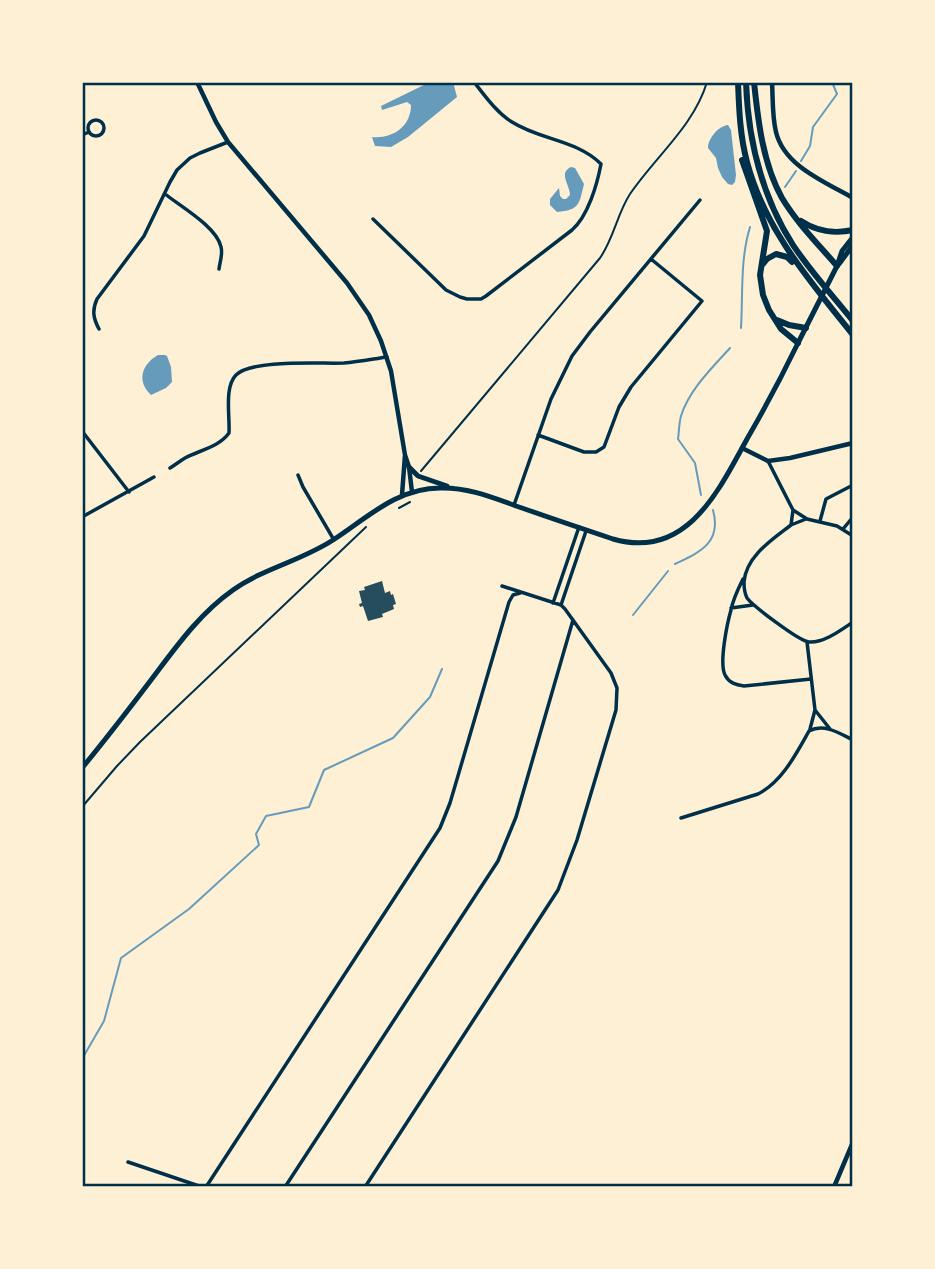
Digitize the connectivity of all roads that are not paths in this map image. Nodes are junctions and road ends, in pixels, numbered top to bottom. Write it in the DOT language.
graph roads {
  1 [pos="197,82"];
  2 [pos="474,82"];
  3 [pos="738,82"];
  4 [pos="746,82"];
  5 [pos="754,82"];
  6 [pos="772,82"];
  7 [pos="740,120"];
  8 [pos="89,132"];
  9 [pos="82,135"];
  10 [pos="228,142"];
  11 [pos="165,194"];
  12 [pos="853,198"];
  13 [pos="700,200"];
  14 [pos="793,215"];
  15 [pos="373,219"];
  16 [pos="853,230"];
  17 [pos="853,237"];
  18 [pos="853,245"];
  19 [pos="853,253"];
  20 [pos="651,259"];
  21 [pos="853,260"];
  22 [pos="837,266"];
  23 [pos="219,269"];
  24 [pos="761,269"];
  25 [pos="810,282"];
  26 [pos="775,319"];
  27 [pos="853,321"];
  28 [pos="806,328"];
  29 [pos="99,329"];
  30 [pos="853,335"];
  31 [pos="798,343"];
  32 [pos="387,357"];
  33 [pos="82,431"];
  34 [pos="538,435"];
  35 [pos="853,443"];
  36 [pos="743,448"];
  37 [pos="405,454"];
  38 [pos="768,461"];
  39 [pos="409,467"];
  40 [pos="170,468"];
  41 [pos="298,475"];
  42 [pos="154,477"];
  43 [pos="853,485"];
  44 [pos="453,488"];
  45 [pos="128,492"];
  46 [pos="412,492"];
  47 [pos="402,495"];
  48 [pos="514,505"];
  49 [pos="793,510"];
  50 [pos="82,517"];
  51 [pos="853,517"];
  52 [pos="807,519"];
  53 [pos="820,521"];
  54 [pos="791,525"];
  55 [pos="579,527"];
  56 [pos="843,529"];
  57 [pos="587,530"];
  58 [pos="853,536"];
  59 [pos="334,540"];
  60 [pos="746,574"];
  61 [pos="502,586"];
  62 [pos="520,593"];
  63 [pos="553,603"];
  64 [pos="753,605"];
  65 [pos="561,606"];
  66 [pos="731,608"];
  67 [pos="573,619"];
  68 [pos="853,622"];
  69 [pos="807,642"];
  70 [pos="811,680"];
  71 [pos="815,710"];
  72 [pos="831,730"];
  73 [pos="809,732"];
  74 [pos="853,740"];
  75 [pos="82,768"];
  76 [pos="681,818"];
  77 [pos="853,1142"];
  78 [pos="128,1162"];
  79 [pos="204,1187"];
  80 [pos="285,1187"];
  81 [pos="365,1187"];
  82 [pos="834,1187"];
  1 -- 10 [label="street"];
  2 -- 15 [label="street"];
  3 -- 7 [label="highway"];
  4 -- 27 [label="highway"];
  5 -- 14 [label="highway"];
  6 -- 12 [label="street"];
  7 -- 24 [label="highway"];
  7 -- 25 [label="highway"];
  8 -- 8 [label="street"];
  8 -- 9 [label="street"];
  10 -- 11 [label="street"];
  10 -- 32 [label="street"];
  11 -- 23 [label="street"];
  11 -- 29 [label="street"];
  13 -- 20 [label="street"];
  14 -- 16 [label="highway"];
  14 -- 22 [label="highway"];
  17 -- 22 [label="main road"];
  18 -- 22 [label="main road"];
  19 -- 21 [label="highway"];
  20 -- 34 [label="street"];
  20 -- 34 [label="street"];
  22 -- 28 [label="main road"];
  24 -- 25 [label="highway"];
  24 -- 26 [label="highway"];
  25 -- 30 [label="highway"];
  26 -- 28 [label="highway"];
  26 -- 31 [label="highway"];
  28 -- 31 [label="main road"];
  31 -- 36 [label="main road"];
  32 -- 37 [label="street"];
  32 -- 40 [label="street"];
  33 -- 45 [label="street"];
  34 -- 48 [label="street"];
  35 -- 38 [label="street"];
  36 -- 38 [label="street"];
  36 -- 57 [label="main road"];
  37 -- 39 [label="street"];
  37 -- 47 [label="street"];
  38 -- 49 [label="street"];
  39 -- 44 [label="main road"];
  39 -- 46 [label="street"];
  41 -- 59 [label="street"];
  42 -- 45 [label="street"];
  43 -- 53 [label="street"];
  44 -- 46 [label="main road"];
  44 -- 48 [label="main road"];
  45 -- 50 [label="street"];
  46 -- 47 [label="main road"];
  47 -- 59 [label="main road"];
  48 -- 55 [label="main road"];
  49 -- 52 [label="street"];
  49 -- 54 [label="street"];
  51 -- 56 [label="street"];
  52 -- 53 [label="street"];
  52 -- 54 [label="street"];
  53 -- 56 [label="street"];
  54 -- 60 [label="street"];
  55 -- 57 [label="main road"];
  55 -- 63 [label="street"];
  56 -- 58 [label="street"];
  57 -- 65 [label="street"];
  59 -- 75 [label="main road"];
  60 -- 64 [label="street"];
  60 -- 66 [label="street"];
  61 -- 62 [label="street"];
  62 -- 63 [label="street"];
  62 -- 79 [label="street"];
  63 -- 65 [label="street"];
  64 -- 66 [label="street"];
  64 -- 69 [label="street"];
  65 -- 67 [label="street"];
  66 -- 70 [label="street"];
  67 -- 80 [label="street"];
  67 -- 81 [label="street"];
  68 -- 69 [label="street"];
  69 -- 70 [label="street"];
  70 -- 71 [label="street"];
  71 -- 72 [label="street"];
  71 -- 73 [label="street"];
  72 -- 73 [label="street"];
  72 -- 74 [label="street"];
  73 -- 76 [label="street"];
  77 -- 82 [label="street"];
  78 -- 79 [label="street"];
}
